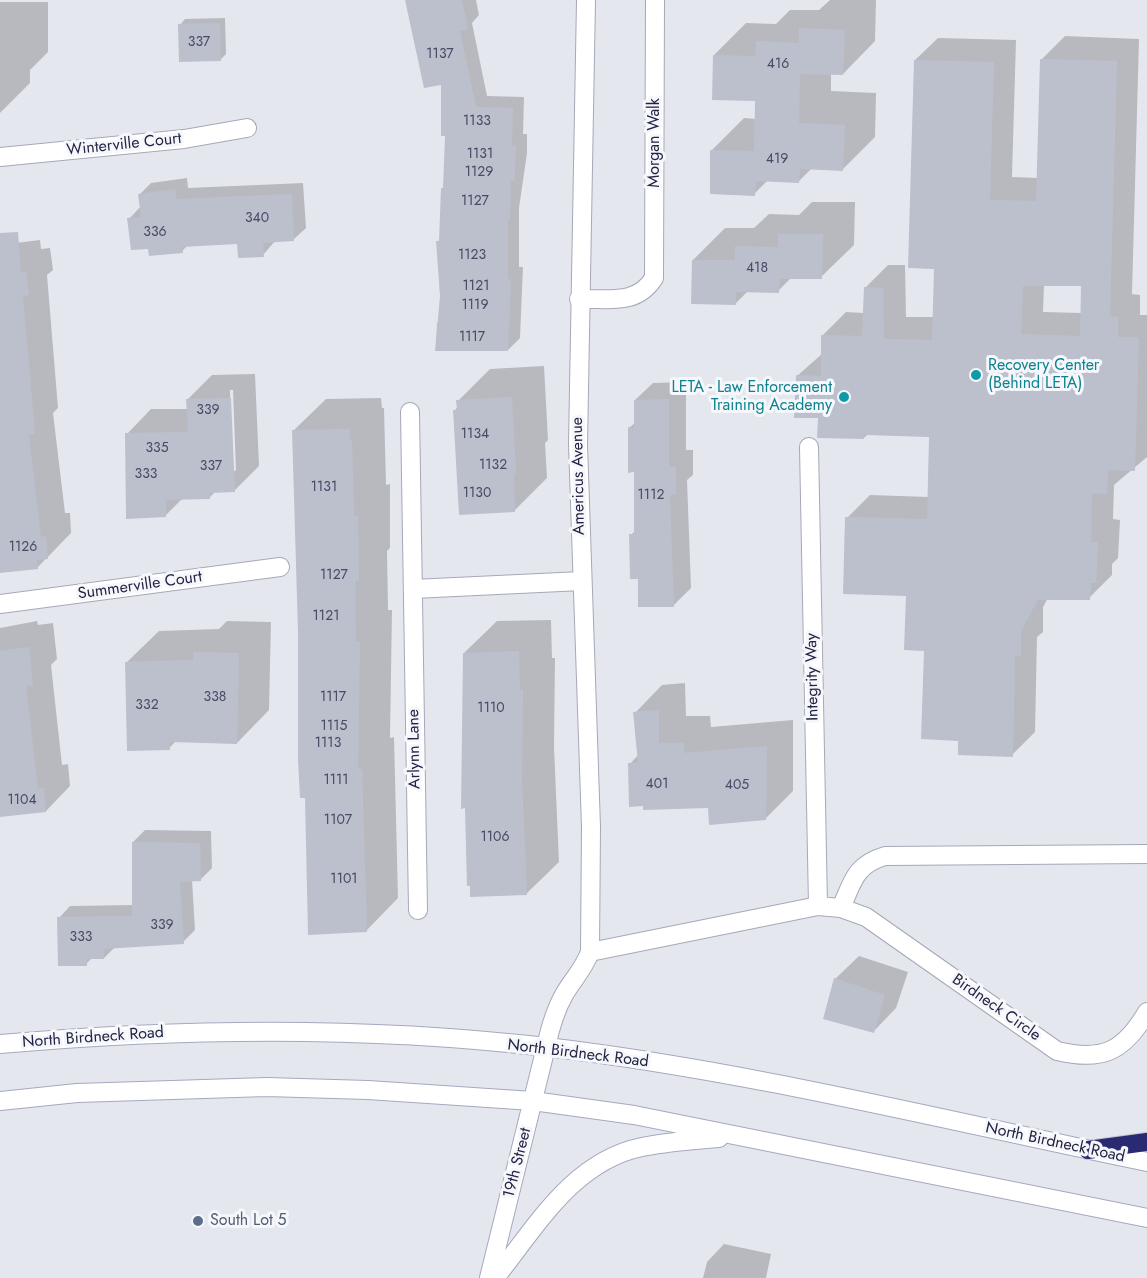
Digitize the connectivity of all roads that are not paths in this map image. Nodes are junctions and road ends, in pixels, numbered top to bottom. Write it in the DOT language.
graph roads {
  1 [pos="586,0"];
  2 [pos="655,0"];
  3 [pos="247,128"];
  4 [pos="0,157"];
  5 [pos="579,299"];
  6 [pos="410,412"];
  7 [pos="809,447"];
  8 [pos="280,567"];
  9 [pos="582,581"];
  10 [pos="413,589"];
  11 [pos="0,604"];
  12 [pos="1147,854"];
  13 [pos="818,906"];
  14 [pos="841,908"];
  15 [pos="418,910"];
  16 [pos="590,952"];
  17 [pos="1147,1011"];
  18 [pos="0,1044"];
  19 [pos="546,1047"];
  20 [pos="0,1101"];
  21 [pos="533,1101"];
  22 [pos="735,1136"];
  23 [pos="1147,1142"];
  24 [pos="1088,1150"];
  25 [pos="1147,1162"];
  26 [pos="1147,1218"];
  27 [pos="489,1278"];
  28 [pos="495,1278"];
  1 -- 5 [label="street, Americus Avenue"];
  2 -- 5 [label="street, Morgan Walk"];
  3 -- 4 [label="street, Winterville Court"];
  5 -- 9 [label="street, Americus Avenue"];
  6 -- 10 [label="street, Arlynn Lane"];
  7 -- 13 [label="street, Integrity Way"];
  8 -- 11 [label="street, Summerville Court"];
  9 -- 10 [label="street"];
  9 -- 16 [label="street, Americus Avenue"];
  10 -- 15 [label="street, Arlynn Lane"];
  12 -- 14 [label="street"];
  13 -- 14 [label="street, Birdneck Circle"];
  13 -- 16 [label="street, Birdneck Circle"];
  14 -- 17 [label="street, Birdneck Circle"];
  16 -- 19 [label="street"];
  18 -- 19 [label="street, North Birdneck Road"];
  19 -- 21 [label="street, 19th Street"];
  19 -- 24 [label="street, North Birdneck Road"];
  20 -- 21 [label="street"];
  21 -- 22 [label="street"];
  21 -- 27 [label="street, 19th Street"];
  22 -- 26 [label="street"];
  22 -- 28 [label="street"];
  23 -- 24 [label="highway"];
  24 -- 25 [label="street, North Birdneck Road"];
}
